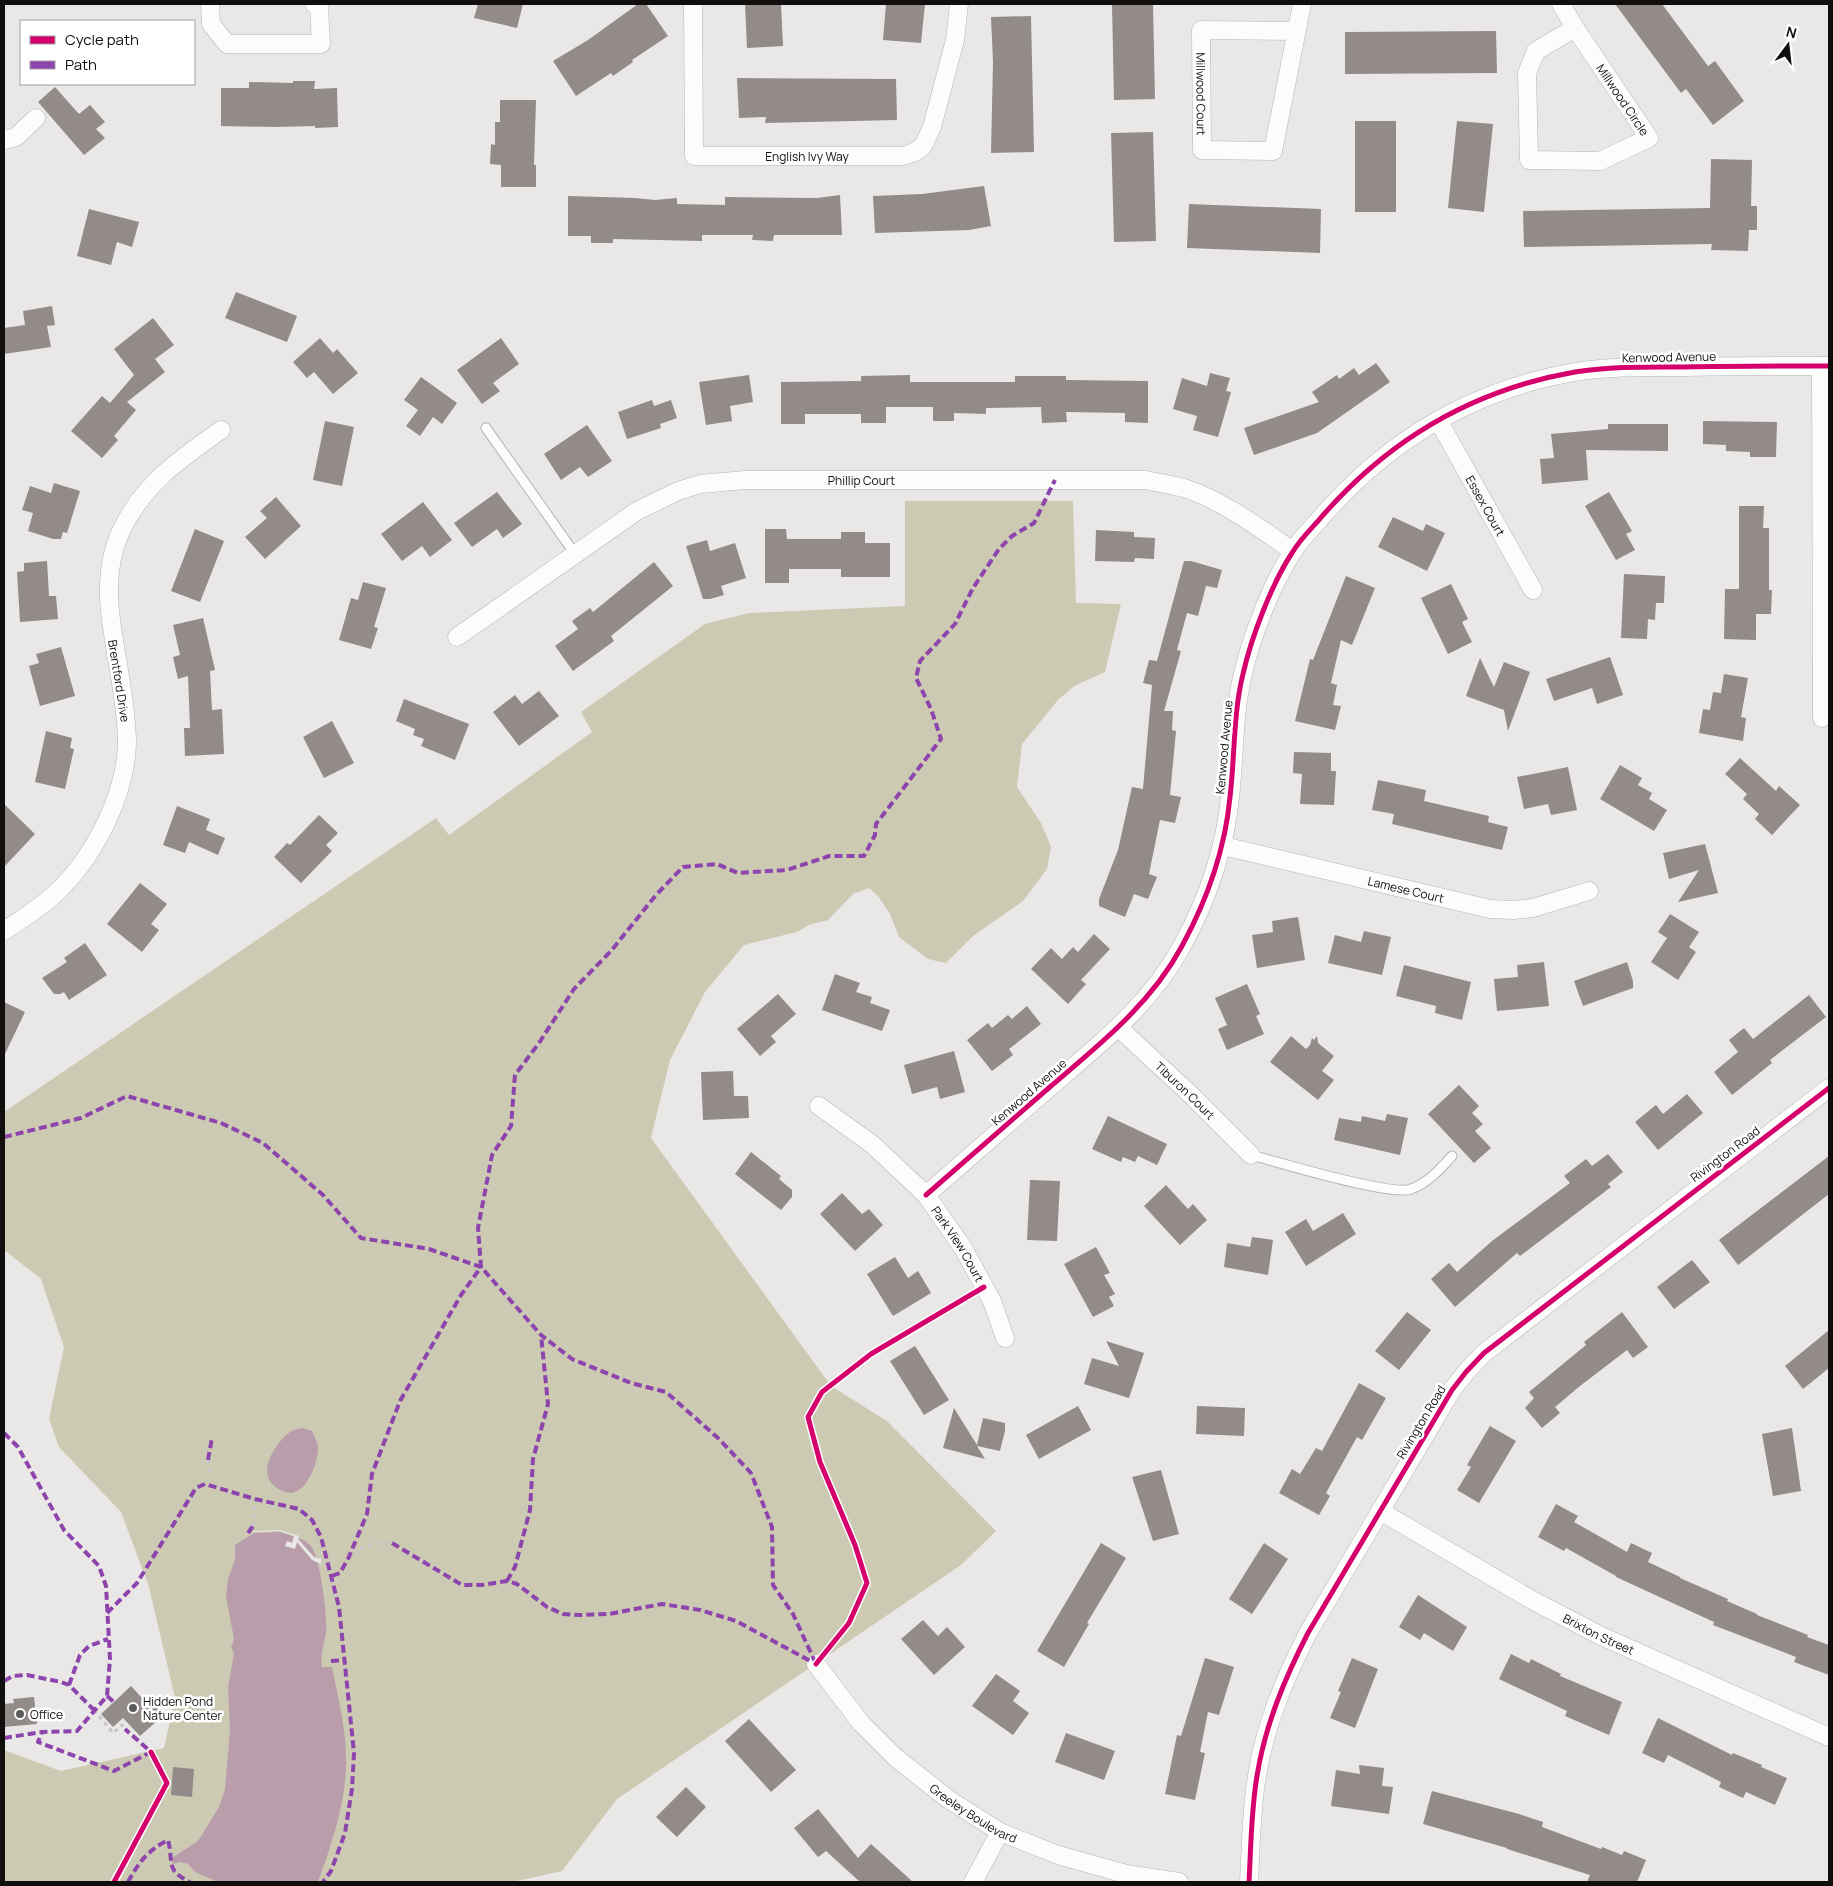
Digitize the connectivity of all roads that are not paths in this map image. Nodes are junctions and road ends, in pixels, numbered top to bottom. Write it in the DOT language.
graph roads {
  1 [pos="210,4"];
  2 [pos="314,4"];
  3 [pos="693,4"];
  4 [pos="959,4"];
  5 [pos="1302,4"];
  6 [pos="1561,4"];
  7 [pos="1575,28"];
  8 [pos="1297,31"];
  9 [pos="36,118"];
  10 [pos="4,140"];
  11 [pos="1825,366"];
  12 [pos="1438,420"];
  13 [pos="486,428"];
  14 [pos="221,430"];
  15 [pos="1293,551"];
  16 [pos="574,554"];
  17 [pos="1533,590"];
  18 [pos="457,637"];
  19 [pos="1822,718"];
  20 [pos="1223,846"];
  21 [pos="1589,891"];
  22 [pos="4,931"];
  23 [pos="1119,1028"];
  24 [pos="1829,1088"];
  25 [pos="818,1106"];
  26 [pos="1251,1155"];
  27 [pos="1452,1156"];
  28 [pos="926,1195"];
  29 [pos="1005,1338"];
  30 [pos="1380,1511"];
  31 [pos="816,1664"];
  32 [pos="1829,1737"];
  33 [pos="1000,1832"];
  34 [pos="973,1882"];
  35 [pos="1179,1882"];
  36 [pos="1249,1882"];
  1 -- 2 [label="street"];
  3 -- 4 [label="street, English Ivy Way"];
  5 -- 8 [label="street, Millwood Court"];
  6 -- 7 [label="street, Millwood Circle"];
  7 -- 7 [label="street, Millwood Circle"];
  8 -- 8 [label="street, Millwood Court"];
  9 -- 10 [label="street"];
  11 -- 12 [label="street, Kenwood Avenue"];
  11 -- 19 [label="street"];
  12 -- 15 [label="street, Kenwood Avenue"];
  12 -- 17 [label="street, Essex Court"];
  13 -- 16 [label="lane"];
  14 -- 22 [label="street, Brentford Drive"];
  15 -- 16 [label="street, Phillip Court"];
  15 -- 20 [label="street, Kenwood Avenue"];
  16 -- 18 [label="street, Phillip Court"];
  20 -- 21 [label="street, Lamese Court"];
  20 -- 23 [label="street, Kenwood Avenue"];
  23 -- 26 [label="street, Tiburon Court"];
  23 -- 28 [label="street, Kenwood Avenue"];
  24 -- 30 [label="street, Rivington Road"];
  25 -- 28 [label="street, Park View Court"];
  26 -- 27 [label="lane"];
  28 -- 29 [label="street, Park View Court"];
  30 -- 32 [label="street, Brixton Street"];
  30 -- 36 [label="street, Rivington Road"];
  31 -- 33 [label="street, Greeley Boulevard"];
  33 -- 34 [label="street"];
  33 -- 35 [label="street, Greeley Boulevard"];
}
